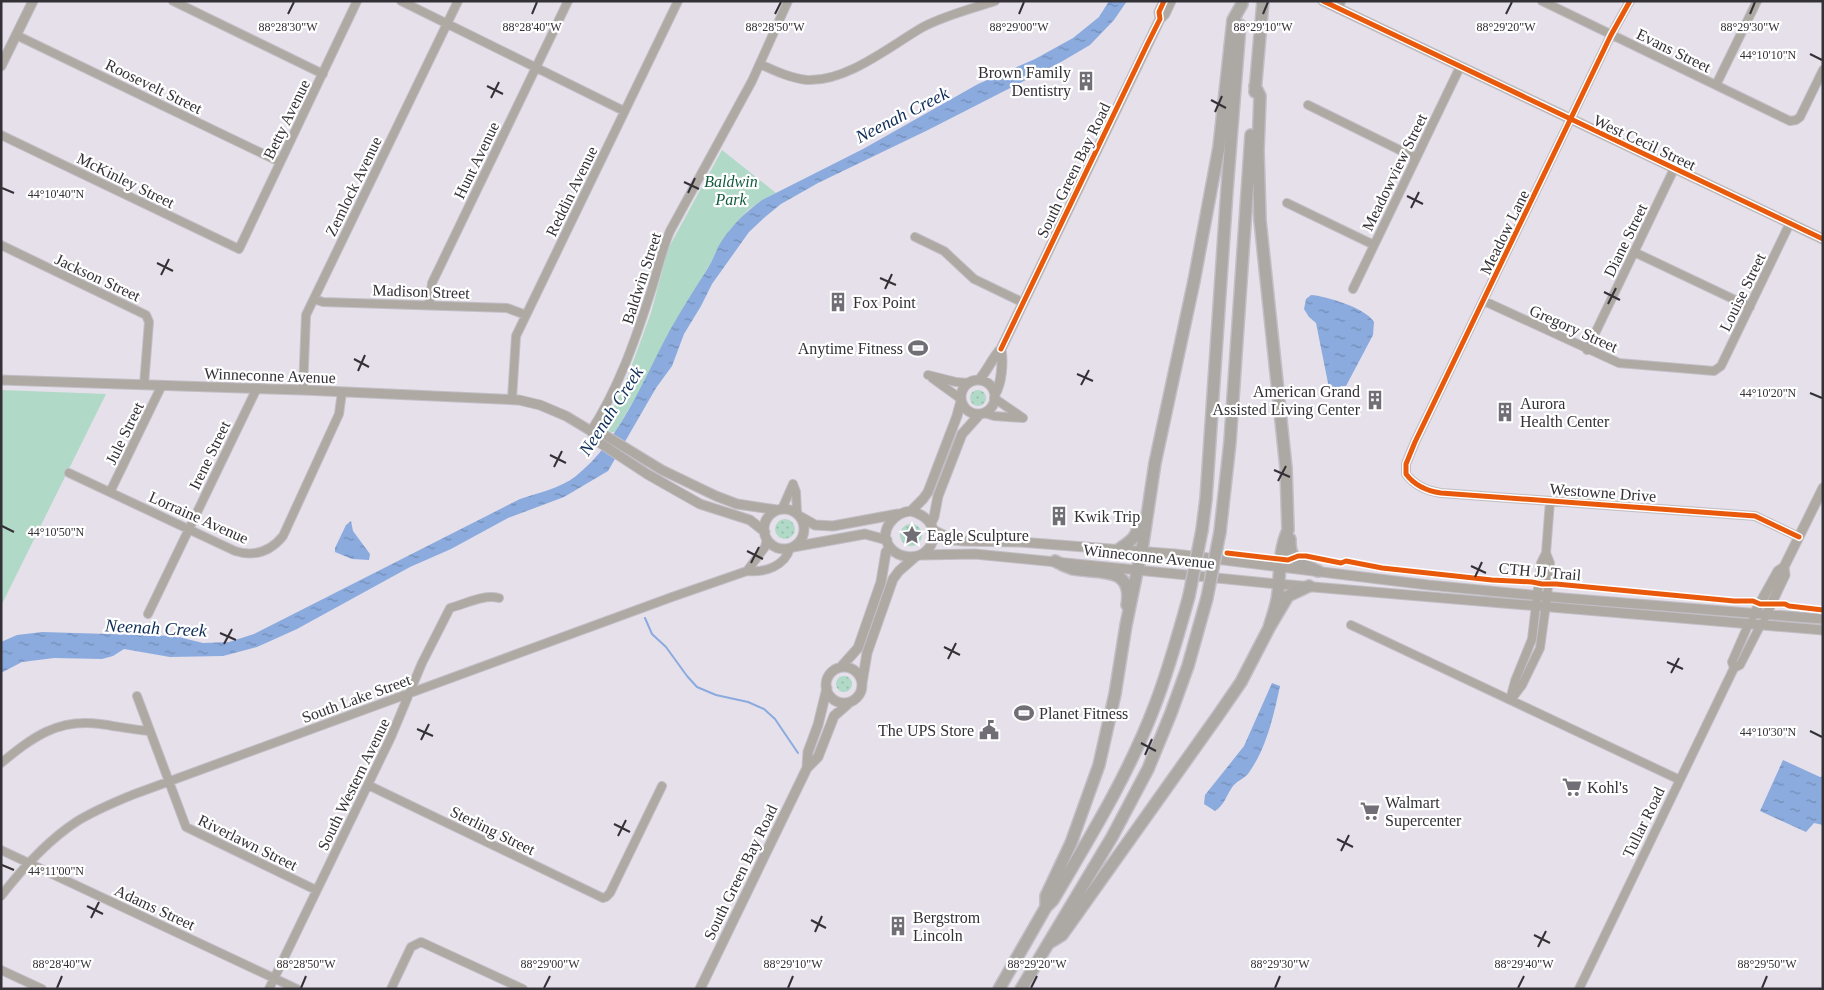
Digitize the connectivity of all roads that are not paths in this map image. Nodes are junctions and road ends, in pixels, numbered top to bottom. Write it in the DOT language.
graph roads {
  1 [pos="33,1"];
  2 [pos="173,1"];
  3 [pos="357,1"];
  4 [pos="401,1"];
  5 [pos="458,1"];
  6 [pos="568,1"];
  7 [pos="678,1"];
  8 [pos="788,1"];
  9 [pos="995,1"];
  10 [pos="1164,1"];
  11 [pos="1171,1"];
  12 [pos="1175,1"];
  13 [pos="1263,1"];
  14 [pos="1322,1"];
  15 [pos="1542,1"];
  16 [pos="1630,1"];
  17 [pos="1757,1"];
  18 [pos="1242,3"];
  19 [pos="1553,4"];
  20 [pos="1340,5"];
  21 [pos="1162,16"];
  22 [pos="447,24"];
  23 [pos="16,35"];
  24 [pos="1611,35"];
  25 [pos="760,64"];
  26 [pos="1,66"];
  27 [pos="536,67"];
  28 [pos="1460,67"];
  29 [pos="1823,70"];
  30 [pos="323,74"];
  31 [pos="1716,85"];
  32 [pos="1255,86"];
  33 [pos="1308,105"];
  34 [pos="624,111"];
  35 [pos="1571,120"];
  36 [pos="1,135"];
  37 [pos="1416,158"];
  38 [pos="280,162"];
  39 [pos="1674,169"];
  40 [pos="1287,203"];
  41 [pos="1790,223"];
  42 [pos="915,237"];
  43 [pos="1823,239"];
  44 [pos="1,245"];
  45 [pos="1374,245"];
  46 [pos="239,250"];
  47 [pos="1634,252"];
  48 [pos="1353,289"];
  49 [pos="314,299"];
  50 [pos="1484,301"];
  51 [pos="1022,302"];
  52 [pos="429,305"];
  53 [pos="1750,307"];
  54 [pos="526,315"];
  55 [pos="1001,349"];
  56 [pos="1587,350"];
  57 [pos="1716,370"];
  58 [pos="1,380"];
  59 [pos="979,380"];
  60 [pos="969,383"];
  61 [pos="144,385"];
  62 [pos="162,386"];
  63 [pos="257,388"];
  64 [pos="303,390"];
  65 [pos="342,392"];
  66 [pos="994,396"];
  67 [pos="512,399"];
  68 [pos="961,400"];
  69 [pos="982,413"];
  70 [pos="591,431"];
  71 [pos="607,442"];
  72 [pos="1154,463"];
  73 [pos="69,473"];
  74 [pos="1406,474"];
  75 [pos="1823,488"];
  76 [pos="110,492"];
  77 [pos="1550,501"];
  78 [pos="779,509"];
  79 [pos="912,511"];
  80 [pos="898,514"];
  81 [pos="799,515"];
  82 [pos="933,527"];
  83 [pos="189,529"];
  84 [pos="1288,530"];
  85 [pos="1799,537"];
  86 [pos="765,539"];
  87 [pos="888,544"];
  88 [pos="792,547"];
  89 [pos="1118,550"];
  90 [pos="1141,552"];
  91 [pos="1546,553"];
  92 [pos="918,556"];
  93 [pos="1055,561"];
  94 [pos="1280,567"];
  95 [pos="1784,567"];
  96 [pos="762,570"];
  97 [pos="1139,570"];
  98 [pos="747,571"];
  99 [pos="1318,572"];
  100 [pos="1278,584"];
  101 [pos="1309,586"];
  102 [pos="1537,596"];
  103 [pos="1547,596"];
  104 [pos="499,598"];
  105 [pos="1536,606"];
  106 [pos="1546,607"];
  107 [pos="1754,613"];
  108 [pos="148,614"];
  109 [pos="1766,614"];
  110 [pos="1823,619"];
  111 [pos="1749,624"];
  112 [pos="1761,624"];
  113 [pos="1126,625"];
  114 [pos="1351,625"];
  115 [pos="1269,628"];
  116 [pos="1823,630"];
  117 [pos="841,667"];
  118 [pos="1734,668"];
  119 [pos="862,683"];
  120 [pos="827,688"];
  121 [pos="411,692"];
  122 [pos="137,696"];
  123 [pos="1510,700"];
  124 [pos="850,702"];
  125 [pos="150,731"];
  126 [pos="1,763"];
  127 [pos="807,768"];
  128 [pos="1680,780"];
  129 [pos="168,782"];
  130 [pos="368,785"];
  131 [pos="662,786"];
  132 [pos="1,850"];
  133 [pos="29,863"];
  134 [pos="316,890"];
  135 [pos="1,896"];
  136 [pos="1046,907"];
  137 [pos="1049,943"];
  138 [pos="1,970"];
  139 [pos="274,978"];
  140 [pos="42,989"];
  141 [pos="269,989"];
  142 [pos="297,989"];
  143 [pos="391,989"];
  144 [pos="523,989"];
  145 [pos="700,989"];
  146 [pos="999,989"];
  147 [pos="1021,989"];
  148 [pos="1579,989"];
  1 -- 23 [label="main road"];
  2 -- 30 [label="street"];
  3 -- 30 [label="street, Betty Avenue"];
  4 -- 22 [label="street"];
  5 -- 22 [label="street, Zemlock Avenue"];
  6 -- 27 [label="street, Hunt Avenue"];
  7 -- 34 [label="street, Reddin Avenue"];
  8 -- 25 [label="street, Baldwin Street"];
  9 -- 25 [label="street"];
  10 -- 21 [label="main road, South Green Bay Road"];
  11 -- 21 [label="main road, South Green Bay Road"];
  12 -- 21 [label="main road"];
  13 -- 32 [label="highway"];
  14 -- 20 [label="main road, West Cecil Street"];
  15 -- 19 [label="street, Evans Street"];
  16 -- 24 [label="street, Meadow Lane"];
  17 -- 31 [label="street"];
  18 -- 72 [label="highway"];
  18 -- 136 [label="highway, bridge"];
  19 -- 24 [label="street, Evans Street"];
  20 -- 28 [label="main road, West Cecil Street"];
  21 -- 51 [label="main road, South Green Bay Road"];
  22 -- 27 [label="street"];
  22 -- 49 [label="street, Zemlock Avenue"];
  23 -- 26 [label="main road"];
  23 -- 38 [label="street, Roosevelt Street"];
  24 -- 31 [label="street, Evans Street"];
  24 -- 35 [label="street, Meadow Lane"];
  25 -- 70 [label="street, Baldwin Street"];
  27 -- 34 [label="street"];
  27 -- 52 [label="street, Hunt Avenue"];
  28 -- 35 [label="main road, West Cecil Street"];
  28 -- 37 [label="street, Meadowview Street"];
  29 -- 31 [label="street, Evans Street"];
  30 -- 38 [label="street, Betty Avenue"];
  32 -- 84 [label="highway"];
  32 -- 137 [label="highway, bridge"];
  33 -- 37 [label="street"];
  34 -- 54 [label="street, Reddin Avenue"];
  35 -- 39 [label="main road, West Cecil Street"];
  35 -- 50 [label="street, Meadow Lane"];
  36 -- 46 [label="street, McKinley Street"];
  37 -- 45 [label="street, Meadowview Street"];
  38 -- 46 [label="street, Betty Avenue"];
  39 -- 41 [label="main road, West Cecil Street"];
  39 -- 47 [label="street, Diane Street"];
  40 -- 45 [label="street"];
  41 -- 43 [label="main road, West Cecil Street"];
  41 -- 53 [label="street, Louise Street"];
  42 -- 51 [label="street"];
  44 -- 61 [label="street, Jackson Street"];
  45 -- 48 [label="street, Meadowview Street"];
  47 -- 53 [label="street"];
  47 -- 56 [label="street, Diane Street"];
  49 -- 52 [label="street, Madison Street"];
  49 -- 64 [label="street, Zemlock Avenue"];
  50 -- 56 [label="street, Gregory Street"];
  50 -- 74 [label="street, Meadow Lane"];
  51 -- 55 [label="main road, South Green Bay Road"];
  52 -- 54 [label="street, Madison Street"];
  53 -- 57 [label="street, Louise Street"];
  54 -- 67 [label="street, Reddin Avenue"];
  55 -- 59 [label="main road, South Green Bay Road"];
  55 -- 66 [label="main road, South Green Bay Road"];
  56 -- 57 [label="street, Gregory Street"];
  58 -- 61 [label="main road, Winneconne Avenue"];
  59 -- 60 [label="main road"];
  59 -- 66 [label="main road"];
  60 -- 68 [label="main road"];
  60 -- 68 [label="street"];
  61 -- 62 [label="main road, Winneconne Avenue"];
  62 -- 63 [label="main road, Winneconne Avenue"];
  62 -- 76 [label="street, Jule Street"];
  63 -- 64 [label="main road, Winneconne Avenue"];
  63 -- 83 [label="street, Irene Street"];
  64 -- 65 [label="main road, Winneconne Avenue"];
  65 -- 67 [label="main road, Winneconne Avenue"];
  65 -- 83 [label="street, Lorraine Avenue"];
  66 -- 69 [label="main road"];
  66 -- 69 [label="street"];
  67 -- 70 [label="main road, Winneconne Avenue"];
  68 -- 69 [label="main road"];
  68 -- 79 [label="main road"];
  69 -- 82 [label="main road"];
  70 -- 71 [label="main road, Winneconne Avenue"];
  71 -- 78 [label="main road, Winneconne Avenue"];
  71 -- 86 [label="main road, Winneconne Avenue"];
  72 -- 89 [label="highway"];
  72 -- 90 [label="highway"];
  73 -- 76 [label="street, Lorraine Avenue"];
  74 -- 77 [label="street, Westowne Drive"];
  75 -- 85 [label="main road, Tullar Road"];
  76 -- 83 [label="street, Lorraine Avenue"];
  77 -- 85 [label="street, Westowne Drive"];
  77 -- 91 [label="street"];
  78 -- 81 [label="main road"];
  78 -- 81 [label="street"];
  78 -- 86 [label="main road"];
  79 -- 80 [label="main road"];
  79 -- 82 [label="main road"];
  80 -- 81 [label="main road"];
  80 -- 87 [label="main road"];
  81 -- 88 [label="main road"];
  82 -- 89 [label="main road, Winneconne Avenue"];
  82 -- 92 [label="main road"];
  83 -- 108 [label="street, Irene Street"];
  84 -- 94 [label="highway"];
  84 -- 99 [label="highway"];
  85 -- 95 [label="main road, Tullar Road"];
  86 -- 88 [label="main road"];
  86 -- 96 [label="street"];
  86 -- 98 [label="street"];
  87 -- 88 [label="main road"];
  87 -- 92 [label="main road"];
  87 -- 117 [label="main road"];
  88 -- 96 [label="street, South Lake Street"];
  89 -- 90 [label="main road, Winneconne Avenue"];
  90 -- 94 [label="main road, Winneconne Avenue"];
  90 -- 97 [label="highway"];
  91 -- 102 [label="street"];
  91 -- 103 [label="street"];
  92 -- 93 [label="main road, Winneconne Avenue"];
  92 -- 119 [label="main road"];
  93 -- 97 [label="main road, Winneconne Avenue"];
  93 -- 113 [label="highway"];
  94 -- 99 [label="main road, Winneconne Avenue"];
  94 -- 100 [label="highway"];
  95 -- 107 [label="main road, Tullar Road"];
  95 -- 109 [label="main road, Tullar Road"];
  96 -- 98 [label="street, South Lake Street"];
  97 -- 100 [label="main road, Winneconne Avenue"];
  97 -- 113 [label="highway"];
  98 -- 121 [label="street, South Lake Street"];
  99 -- 102 [label="main road, Winneconne Avenue"];
  100 -- 101 [label="main road, Winneconne Avenue"];
  100 -- 115 [label="highway"];
  101 -- 105 [label="main road, Winneconne Avenue"];
  101 -- 115 [label="highway"];
  102 -- 103 [label="main road, Winneconne Avenue"];
  102 -- 105 [label="street"];
  103 -- 106 [label="street"];
  103 -- 107 [label="main road, Winneconne Avenue"];
  104 -- 121 [label="street, South Western Avenue"];
  105 -- 106 [label="main road, Winneconne Avenue"];
  105 -- 123 [label="street"];
  106 -- 111 [label="main road, Winneconne Avenue"];
  106 -- 123 [label="street"];
  107 -- 109 [label="main road, Winneconne Avenue"];
  107 -- 111 [label="main road, Tullar Road"];
  109 -- 110 [label="main road, Winneconne Avenue"];
  109 -- 112 [label="main road, Tullar Road"];
  111 -- 112 [label="main road, Winneconne Avenue"];
  111 -- 118 [label="street, Tullar Road"];
  112 -- 116 [label="main road, Winneconne Avenue"];
  112 -- 118 [label="street, Tullar Road"];
  113 -- 136 [label="highway"];
  114 -- 123 [label="street"];
  115 -- 137 [label="highway"];
  117 -- 119 [label="main road"];
  117 -- 120 [label="main road"];
  118 -- 128 [label="street, Tullar Road"];
  119 -- 124 [label="main road"];
  120 -- 124 [label="main road"];
  120 -- 127 [label="main road, South Green Bay Road"];
  121 -- 129 [label="street, South Lake Street"];
  121 -- 130 [label="street, South Western Avenue"];
  122 -- 125 [label="street, Riverlawn Street"];
  123 -- 128 [label="street"];
  124 -- 127 [label="main road, South Green Bay Road"];
  125 -- 126 [label="street"];
  125 -- 129 [label="street, Riverlawn Street"];
  127 -- 145 [label="main road, South Green Bay Road"];
  128 -- 148 [label="street, Tullar Road"];
  129 -- 133 [label="street, South Lake Street"];
  129 -- 134 [label="street, Riverlawn Street"];
  130 -- 131 [label="street, Sterling Street"];
  130 -- 134 [label="street, South Western Avenue"];
  132 -- 133 [label="street, Adams Street"];
  133 -- 135 [label="street, South Lake Street"];
  133 -- 139 [label="street, Adams Street"];
  134 -- 139 [label="street, South Western Avenue"];
  136 -- 146 [label="highway"];
  137 -- 147 [label="highway"];
  138 -- 140 [label="street"];
  139 -- 141 [label="street, South Western Avenue"];
  139 -- 142 [label="street, Adams Street"];
  143 -- 144 [label="street"];
}
